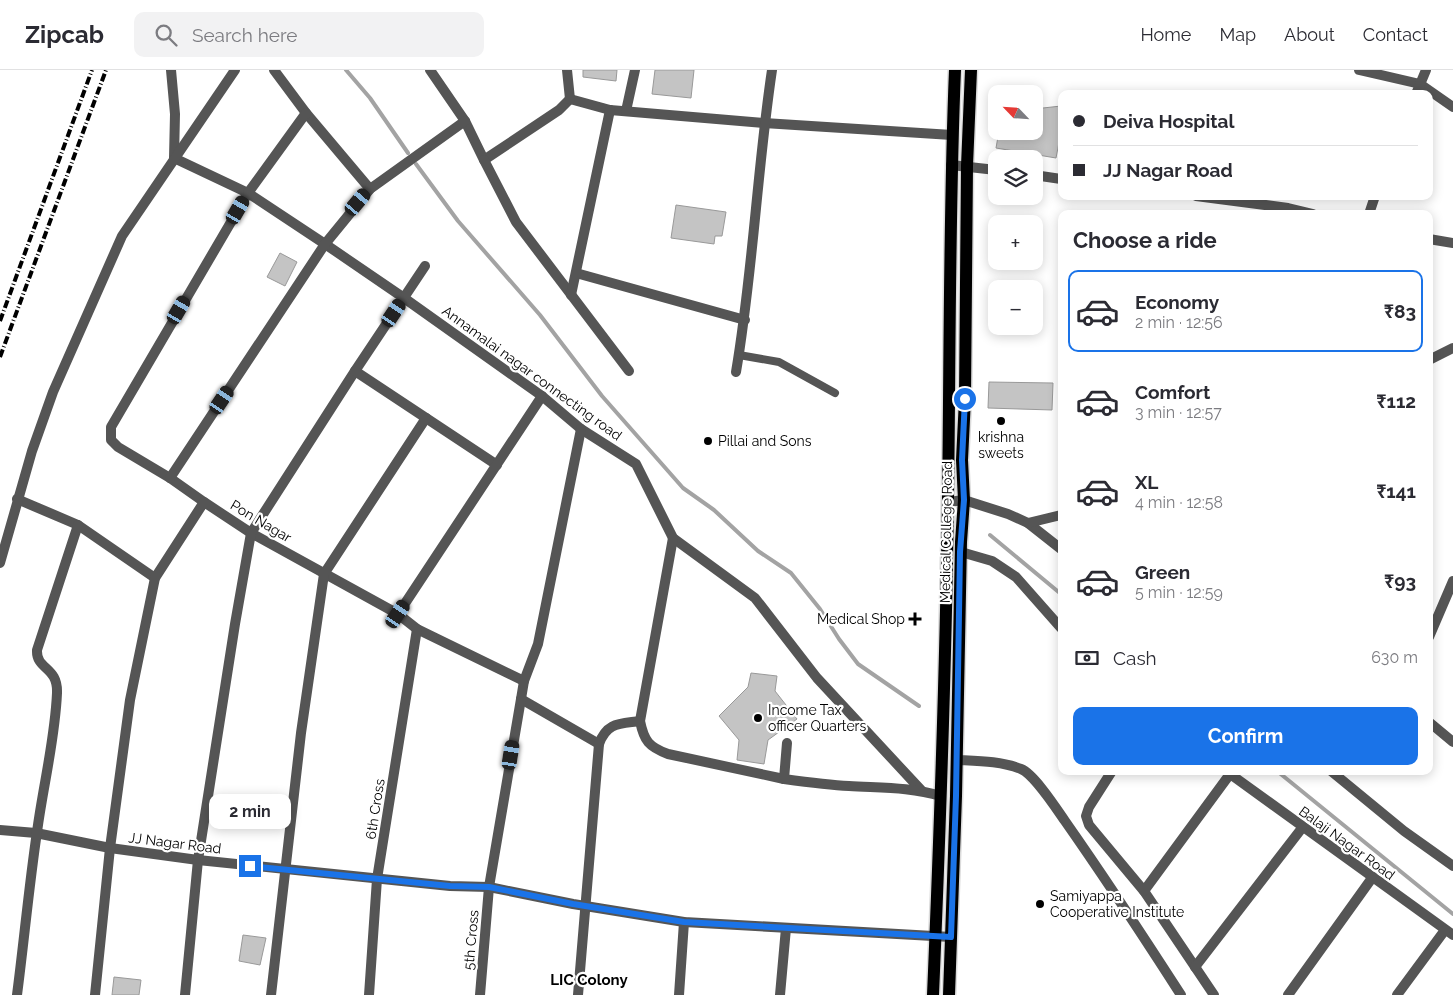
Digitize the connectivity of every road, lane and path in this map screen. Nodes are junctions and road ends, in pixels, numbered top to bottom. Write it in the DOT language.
graph roads {
  1 [pos="171,70"];
  2 [pos="235,70"];
  3 [pos="274,70"];
  4 [pos="430,70"];
  5 [pos="567,70"];
  6 [pos="635,70"];
  7 [pos="772,70"];
  8 [pos="954,70"];
  9 [pos="971,70"];
  10 [pos="1359,70"];
  11 [pos="1426,70"];
  12 [pos="1418,89"];
  13 [pos="1433,97"];
  14 [pos="570,99"];
  15 [pos="1453,107"];
  16 [pos="610,110"];
  17 [pos="626,111"];
  18 [pos="306,113"];
  19 [pos="465,121"];
  20 [pos="764,123"];
  21 [pos="952,135"];
  22 [pos="174,158"];
  23 [pos="484,160"];
  24 [pos="951,165"];
  25 [pos="967,166"];
  26 [pos="988,169"];
  27 [pos="1043,176"];
  28 [pos="1058,179"];
  29 [pos="370,189"];
  30 [pos="248,193"];
  31 [pos="1227,200"];
  32 [pos="1296,210"];
  33 [pos="1433,240"];
  34 [pos="326,244"];
  35 [pos="1453,244"];
  36 [pos="425,266"];
  37 [pos="576,273"];
  38 [pos="571,296"];
  39 [pos="404,298"];
  40 [pos="745,320"];
  41 [pos="1453,348"];
  42 [pos="739,355"];
  43 [pos="1433,358"];
  44 [pos="629,371"];
  45 [pos="355,372"];
  46 [pos="736,372"];
  47 [pos="835,393"];
  48 [pos="542,396"];
  49 [pos="426,418"];
  50 [pos="581,428"];
  51 [pos="497,465"];
  52 [pos="170,478"];
  53 [pos="17,499"];
  54 [pos="964,500"];
  55 [pos="204,502"];
  56 [pos="948,507"];
  57 [pos="1058,516"];
  58 [pos="1028,523"];
  59 [pos="78,525"];
  60 [pos="251,533"];
  61 [pos="673,538"];
  62 [pos="961,547"];
  63 [pos="1058,547"];
  64 [pos="0,563"];
  65 [pos="324,574"];
  66 [pos="155,578"];
  67 [pos="1453,581"];
  68 [pos="398,614"];
  69 [pos="1058,625"];
  70 [pos="1433,628"];
  71 [pos="418,629"];
  72 [pos="524,681"];
  73 [pos="521,699"];
  74 [pos="640,721"];
  75 [pos="1433,725"];
  76 [pos="1453,742"];
  77 [pos="787,743"];
  78 [pos="599,744"];
  79 [pos="957,760"];
  80 [pos="1109,775"];
  81 [pos="1227,775"];
  82 [pos="1231,775"];
  83 [pos="1336,775"];
  84 [pos="784,779"];
  85 [pos="921,790"];
  86 [pos="940,796"];
  87 [pos="1302,828"];
  88 [pos="0,830"];
  89 [pos="36,833"];
  90 [pos="110,848"];
  91 [pos="198,860"];
  92 [pos="1453,866"];
  93 [pos="284,870"];
  94 [pos="1372,878"];
  95 [pos="377,879"];
  96 [pos="489,887"];
  97 [pos="1144,892"];
  98 [pos="586,906"];
  99 [pos="684,922"];
  100 [pos="786,928"];
  101 [pos="1449,933"];
  102 [pos="935,936"];
  103 [pos="951,937"];
  104 [pos="1195,966"];
  105 [pos="17,995"];
  106 [pos="95,995"];
  107 [pos="185,995"];
  108 [pos="271,995"];
  109 [pos="369,995"];
  110 [pos="480,995"];
  111 [pos="578,995"];
  112 [pos="679,995"];
  113 [pos="780,995"];
  114 [pos="933,995"];
  115 [pos="949,995"];
  116 [pos="1181,995"];
  117 [pos="1214,995"];
  118 [pos="1288,995"];
  119 [pos="1397,995"];
  1 -- 22 [label="street"];
  2 -- 22 [label="street"];
  3 -- 18 [label="street"];
  4 -- 19 [label="street"];
  5 -- 14 [label="street"];
  6 -- 17 [label="street"];
  7 -- 20 [label="street"];
  8 -- 21 [label="main road, Medical College Road"];
  9 -- 25 [label="main road, Medical College Road"];
  10 -- 12 [label="street"];
  11 -- 12 [label="street"];
  13 -- 15 [label="street"];
  14 -- 16 [label="street"];
  14 -- 23 [label="street"];
  16 -- 17 [label="street"];
  16 -- 37 [label="street"];
  17 -- 20 [label="street"];
  18 -- 29 [label="street"];
  18 -- 30 [label="street, Pon Nagar"];
  19 -- 23 [label="street"];
  19 -- 29 [label="street"];
  20 -- 21 [label="street"];
  20 -- 40 [label="street"];
  21 -- 24 [label="main road, Medical College Road"];
  22 -- 30 [label="street, Annamalai nagar connecting road"];
  22 -- 53 [label="street"];
  23 -- 38 [label="street"];
  24 -- 25 [label="street"];
  24 -- 56 [label="main road, Medical College Road"];
  25 -- 26 [label="street"];
  25 -- 54 [label="main road, Medical College Road"];
  27 -- 28 [label="street"];
  29 -- 34 [label="street"];
  30 -- 34 [label="street, Annamalai nagar connecting road"];
  30 -- 52 [label="street, Pon Nagar"];
  31 -- 32 [label="street"];
  33 -- 35 [label="street"];
  34 -- 39 [label="street, Annamalai nagar connecting road"];
  34 -- 52 [label="street"];
  36 -- 39 [label="street"];
  37 -- 38 [label="street"];
  37 -- 40 [label="street"];
  38 -- 44 [label="street"];
  39 -- 45 [label="street"];
  39 -- 48 [label="street, Annamalai nagar connecting road"];
  40 -- 42 [label="street"];
  41 -- 43 [label="street"];
  42 -- 46 [label="street"];
  42 -- 47 [label="lane"];
  45 -- 49 [label="street"];
  45 -- 60 [label="street"];
  48 -- 50 [label="street, Annamalai nagar connecting road"];
  48 -- 51 [label="street"];
  49 -- 51 [label="street"];
  49 -- 65 [label="street"];
  50 -- 61 [label="street, Annamalai nagar connecting road"];
  50 -- 72 [label="street, 5th Cross"];
  51 -- 68 [label="street"];
  52 -- 55 [label="street, Pon Nagar"];
  53 -- 59 [label="street"];
  53 -- 64 [label="street"];
  54 -- 56 [label="street"];
  54 -- 58 [label="street"];
  54 -- 62 [label="main road, Medical College Road"];
  55 -- 60 [label="street, Pon Nagar"];
  55 -- 66 [label="street"];
  56 -- 86 [label="main road, Medical College Road"];
  57 -- 58 [label="street"];
  58 -- 63 [label="street"];
  59 -- 66 [label="street"];
  59 -- 89 [label="street"];
  60 -- 65 [label="street, Pon Nagar"];
  60 -- 91 [label="street"];
  61 -- 74 [label="street"];
  61 -- 85 [label="street, Annamalai nagar connecting road"];
  62 -- 69 [label="street"];
  62 -- 79 [label="main road, Medical College Road"];
  65 -- 68 [label="street, Pon Nagar"];
  65 -- 93 [label="street"];
  66 -- 90 [label="street"];
  67 -- 70 [label="street"];
  68 -- 71 [label="street, Pon Nagar"];
  71 -- 72 [label="street, Pon Nagar"];
  71 -- 95 [label="street, 6th Cross"];
  72 -- 73 [label="street, 5th Cross"];
  73 -- 78 [label="street"];
  73 -- 96 [label="street, 5th Cross"];
  74 -- 78 [label="street"];
  74 -- 84 [label="street"];
  75 -- 76 [label="street"];
  77 -- 84 [label="street"];
  78 -- 98 [label="street"];
  79 -- 103 [label="main road, Medical College Road"];
  79 -- 116 [label="street"];
  80 -- 97 [label="street"];
  81 -- 97 [label="street"];
  82 -- 87 [label="street, Balaji Nagar Road"];
  83 -- 92 [label="street"];
  84 -- 85 [label="street"];
  85 -- 86 [label="street"];
  86 -- 102 [label="main road, Medical College Road"];
  87 -- 94 [label="street, Balaji Nagar Road"];
  87 -- 104 [label="street"];
  88 -- 89 [label="street, JJ Nagar Road"];
  89 -- 90 [label="street, JJ Nagar Road"];
  89 -- 105 [label="street"];
  90 -- 91 [label="street, JJ Nagar Road"];
  90 -- 106 [label="street"];
  91 -- 93 [label="street, JJ Nagar Road"];
  91 -- 107 [label="street"];
  93 -- 95 [label="street, JJ Nagar Road"];
  93 -- 108 [label="street"];
  94 -- 101 [label="street, Balaji Nagar Road"];
  94 -- 118 [label="street"];
  95 -- 96 [label="street, JJ Nagar Road"];
  95 -- 109 [label="street, 6th Cross"];
  96 -- 98 [label="street, JJ Nagar Road"];
  96 -- 110 [label="street, 5th Cross"];
  97 -- 104 [label="street"];
  98 -- 99 [label="street, JJ Nagar Road"];
  98 -- 111 [label="street"];
  99 -- 100 [label="street, JJ Nagar Road"];
  99 -- 112 [label="street"];
  100 -- 102 [label="street, JJ Nagar Road"];
  100 -- 113 [label="street"];
  101 -- 119 [label="street"];
  102 -- 103 [label="street, JJ Nagar Road"];
  102 -- 114 [label="main road, Medical College Road"];
  103 -- 115 [label="main road, Medical College Road"];
  104 -- 117 [label="street"];
}
